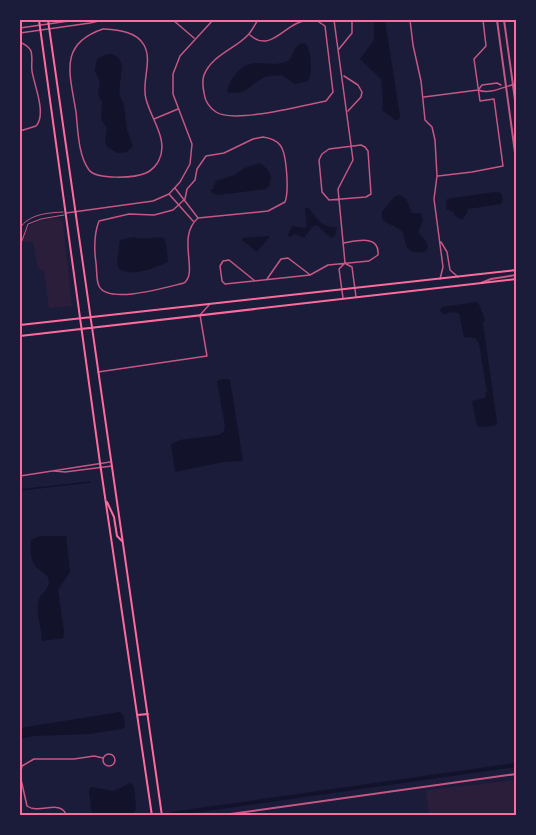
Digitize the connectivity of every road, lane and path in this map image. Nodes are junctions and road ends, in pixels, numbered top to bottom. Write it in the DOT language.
graph roads {
  1 [pos="39,20"];
  2 [pos="76,20"];
  3 [pos="103,20"];
  4 [pos="173,20"];
  5 [pos="213,20"];
  6 [pos="257,20"];
  7 [pos="307,20"];
  8 [pos="316,20"];
  9 [pos="334,20"];
  10 [pos="352,20"];
  11 [pos="410,20"];
  12 [pos="483,20"];
  13 [pos="497,20"];
  14 [pos="504,20"];
  15 [pos="48,21"];
  16 [pos="40,24"];
  17 [pos="20,28"];
  18 [pos="49,29"];
  19 [pos="41,31"];
  20 [pos="20,33"];
  21 [pos="249,35"];
  22 [pos="195,39"];
  23 [pos="20,42"];
  24 [pos="338,50"];
  25 [pos="342,75"];
  26 [pos="515,84"];
  27 [pos="504,86"];
  28 [pos="478,90"];
  29 [pos="423,97"];
  30 [pos="516,107"];
  31 [pos="178,109"];
  32 [pos="347,112"];
  33 [pos="153,119"];
  34 [pos="20,131"];
  35 [pos="352,146"];
  36 [pos="516,160"];
  37 [pos="437,176"];
  38 [pos="175,188"];
  39 [pos="170,194"];
  40 [pos="184,200"];
  41 [pos="339,200"];
  42 [pos="179,205"];
  43 [pos="75,212"];
  44 [pos="66,213"];
  45 [pos="198,218"];
  46 [pos="194,222"];
  47 [pos="20,228"];
  48 [pos="440,241"];
  49 [pos="343,243"];
  50 [pos="20,246"];
  51 [pos="345,263"];
  52 [pos="20,265"];
  53 [pos="516,270"];
  54 [pos="310,275"];
  55 [pos="459,277"];
  56 [pos="516,277"];
  57 [pos="267,279"];
  58 [pos="440,279"];
  59 [pos="255,281"];
  60 [pos="355,289"];
  61 [pos="342,290"];
  62 [pos="357,298"];
  63 [pos="343,299"];
  64 [pos="210,303"];
  65 [pos="200,315"];
  66 [pos="82,317"];
  67 [pos="92,317"];
  68 [pos="20,325"];
  69 [pos="83,328"];
  70 [pos="93,328"];
  71 [pos="20,336"];
  72 [pos="98,372"];
  73 [pos="111,461"];
  74 [pos="101,465"];
  75 [pos="112,466"];
  76 [pos="20,476"];
  77 [pos="106,500"];
  78 [pos="123,541"];
  79 [pos="148,714"];
  80 [pos="137,715"];
  81 [pos="103,758"];
  82 [pos="20,770"];
  83 [pos="516,774"];
  84 [pos="67,816"];
  85 [pos="152,816"];
  86 [pos="162,816"];
  87 [pos="216,816"];
  1 -- 16 [label="main road"];
  2 -- 15 [label="street"];
  3 -- 18 [label="street"];
  4 -- 22 [label="street"];
  5 -- 22 [label="street"];
  6 -- 21 [label="street"];
  7 -- 21 [label="street"];
  8 -- 21 [label="street"];
  9 -- 24 [label="street"];
  10 -- 24 [label="street"];
  11 -- 29 [label="street"];
  12 -- 28 [label="street"];
  13 -- 27 [label="street"];
  14 -- 26 [label="street"];
  15 -- 16 [label="street"];
  15 -- 18 [label="main road"];
  16 -- 17 [label="street"];
  16 -- 19 [label="main road"];
  18 -- 19 [label="street"];
  18 -- 43 [label="main road"];
  19 -- 20 [label="street"];
  19 -- 44 [label="main road"];
  22 -- 31 [label="street"];
  23 -- 34 [label="street"];
  24 -- 25 [label="street"];
  25 -- 32 [label="street"];
  25 -- 32 [label="street"];
  26 -- 27 [label="street"];
  26 -- 30 [label="street"];
  27 -- 28 [label="street"];
  27 -- 28 [label="street"];
  27 -- 36 [label="street"];
  28 -- 29 [label="street"];
  28 -- 37 [label="street"];
  29 -- 37 [label="street"];
  31 -- 33 [label="street"];
  31 -- 38 [label="street"];
  32 -- 35 [label="street"];
  33 -- 33 [label="street"];
  35 -- 41 [label="street"];
  35 -- 41 [label="street"];
  35 -- 41 [label="street"];
  37 -- 48 [label="street"];
  38 -- 39 [label="street"];
  38 -- 40 [label="street"];
  39 -- 42 [label="street"];
  39 -- 43 [label="street"];
  40 -- 42 [label="street"];
  40 -- 45 [label="street"];
  40 -- 45 [label="street"];
  41 -- 49 [label="street"];
  42 -- 46 [label="street"];
  42 -- 46 [label="street"];
  43 -- 44 [label="street"];
  43 -- 67 [label="main road"];
  44 -- 47 [label="lane"];
  44 -- 50 [label="lane"];
  44 -- 66 [label="main road"];
  45 -- 46 [label="street"];
  48 -- 55 [label="street"];
  48 -- 58 [label="street"];
  49 -- 51 [label="street"];
  49 -- 51 [label="street"];
  50 -- 52 [label="lane"];
  51 -- 54 [label="street"];
  51 -- 60 [label="street"];
  51 -- 61 [label="street"];
  53 -- 55 [label="main road"];
  54 -- 57 [label="street"];
  54 -- 57 [label="street"];
  55 -- 58 [label="main road"];
  56 -- 62 [label="main road"];
  57 -- 59 [label="street"];
  58 -- 60 [label="main road"];
  59 -- 59 [label="street"];
  60 -- 61 [label="main road"];
  60 -- 62 [label="street"];
  61 -- 63 [label="street"];
  61 -- 64 [label="main road"];
  62 -- 63 [label="main road"];
  63 -- 65 [label="main road"];
  64 -- 65 [label="street"];
  64 -- 67 [label="main road"];
  65 -- 70 [label="main road"];
  65 -- 72 [label="street"];
  66 -- 67 [label="main road"];
  66 -- 68 [label="main road"];
  66 -- 69 [label="main road"];
  67 -- 70 [label="main road"];
  69 -- 70 [label="main road"];
  69 -- 71 [label="main road"];
  69 -- 74 [label="main road"];
  70 -- 72 [label="main road"];
  72 -- 73 [label="main road"];
  73 -- 74 [label="street"];
  73 -- 75 [label="main road"];
  74 -- 75 [label="street"];
  74 -- 76 [label="street"];
  74 -- 77 [label="main road"];
  75 -- 78 [label="main road"];
  77 -- 78 [label="main road"];
  77 -- 80 [label="main road"];
  78 -- 79 [label="main road"];
  79 -- 80 [label="main road"];
  79 -- 86 [label="main road"];
  80 -- 85 [label="main road"];
  81 -- 81 [label="street"];
  81 -- 82 [label="street"];
  82 -- 84 [label="street"];
  83 -- 87 [label="street"];
}
